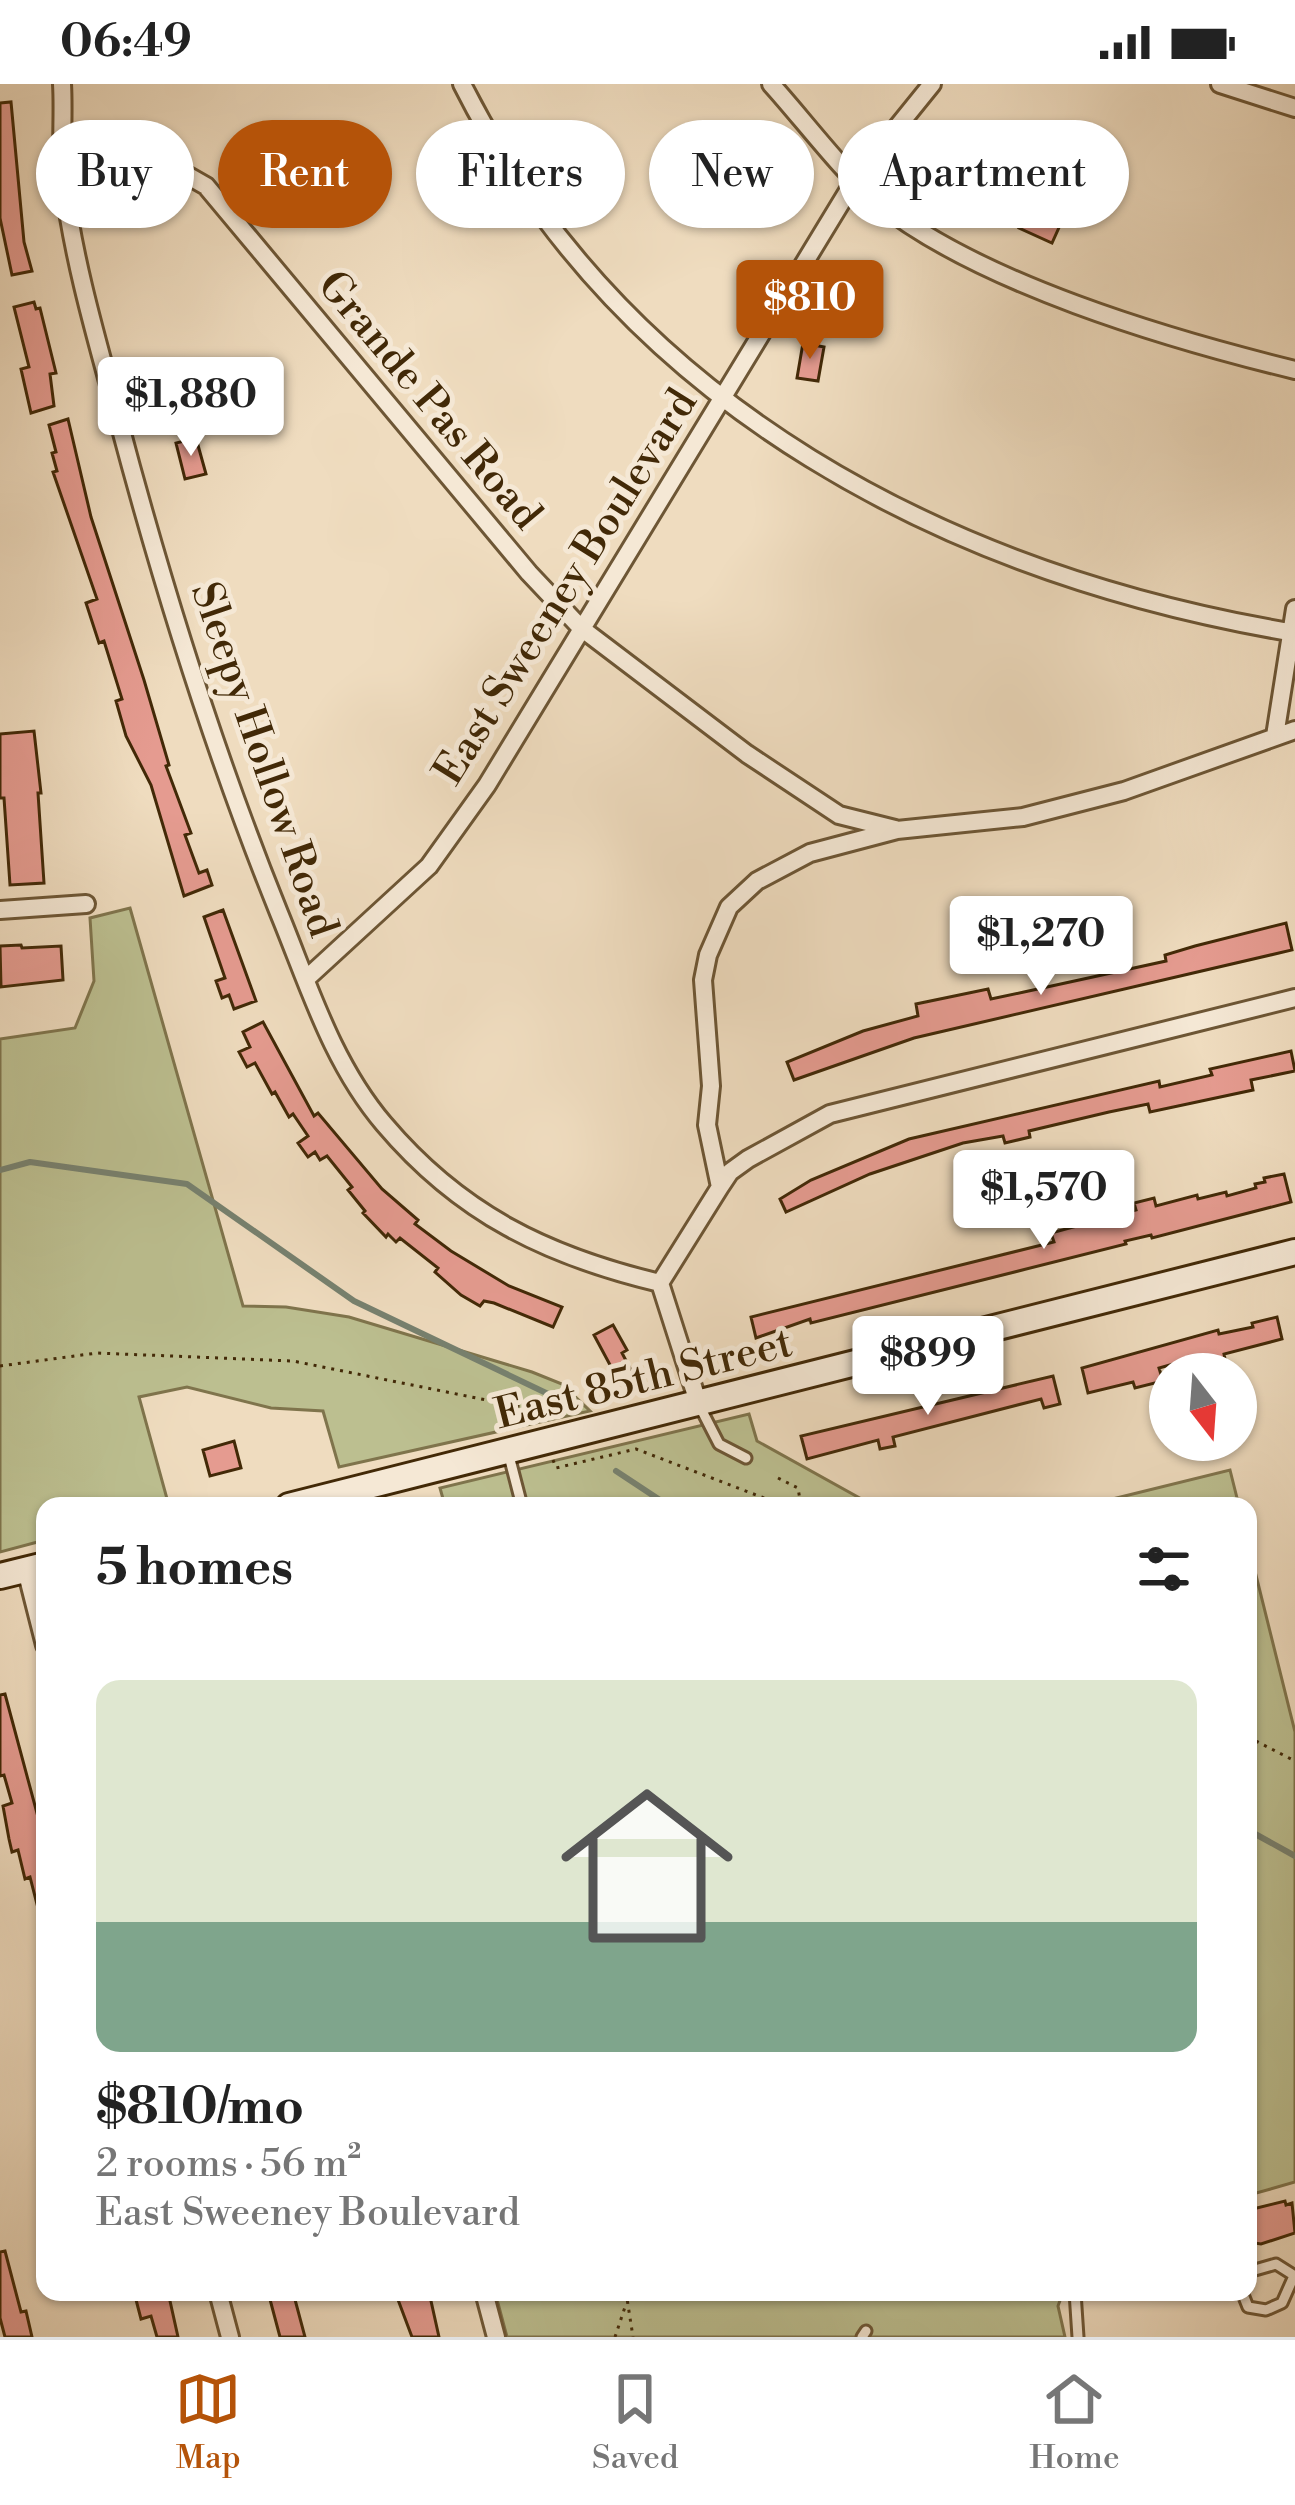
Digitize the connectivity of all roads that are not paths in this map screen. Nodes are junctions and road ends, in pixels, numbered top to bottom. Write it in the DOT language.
graph roads {
  1 [pos="62,84"];
  2 [pos="462,84"];
  3 [pos="771,84"];
  4 [pos="932,84"];
  5 [pos="1220,84"];
  6 [pos="1295,108"];
  7 [pos="64,120"];
  8 [pos="903,120"];
  9 [pos="838,158"];
  10 [pos="194,179"];
  11 [pos="838,208"];
  12 [pos="73,228"];
  13 [pos="919,228"];
  14 [pos="1295,370"];
  15 [pos="722,399"];
  16 [pos="1295,609"];
  17 [pos="581,628"];
  18 [pos="1293,633"];
  19 [pos="1295,730"];
  20 [pos="1275,736"];
  21 [pos="896,830"];
  22 [pos="86,904"];
  23 [pos="0,910"];
  24 [pos="306,979"];
  25 [pos="1295,998"];
  26 [pos="720,1187"];
  27 [pos="1295,1252"];
  28 [pos="660,1283"];
  29 [pos="698,1402"];
  30 [pos="508,1452"];
  31 [pos="746,1458"];
  32 [pos="326,1497"];
  33 [pos="520,1497"];
  34 [pos="36,1568"];
  35 [pos="0,1576"];
  36 [pos="1257,2269"];
  37 [pos="1294,2276"];
  38 [pos="220,2301"];
  39 [pos="486,2301"];
  40 [pos="1076,2301"];
  41 [pos="1246,2301"];
  42 [pos="230,2337"];
  43 [pos="496,2337"];
  44 [pos="1078,2337"];
  1 -- 7 [label="street, Sleepy Hollow Road"];
  2 -- 15 [label="street"];
  3 -- 9 [label="street"];
  4 -- 8 [label="street, East Sweeney Boulevard"];
  5 -- 6 [label="street"];
  10 -- 17 [label="street, Grande Pas Road"];
  11 -- 15 [label="street, East Sweeney Boulevard"];
  12 -- 24 [label="street, Sleepy Hollow Road"];
  13 -- 14 [label="street"];
  15 -- 17 [label="street, East Sweeney Boulevard"];
  15 -- 18 [label="street"];
  16 -- 18 [label="street"];
  17 -- 21 [label="street, Grande Pas Road"];
  17 -- 24 [label="street, East Sweeney Boulevard"];
  18 -- 20 [label="street"];
  19 -- 20 [label="street"];
  20 -- 21 [label="street"];
  21 -- 26 [label="street"];
  22 -- 23 [label="street"];
  24 -- 28 [label="street, Sleepy Hollow Road"];
  25 -- 26 [label="street"];
  26 -- 28 [label="street"];
  27 -- 29 [label="main road, East 85th Street"];
  28 -- 29 [label="street"];
  29 -- 30 [label="main road, East 85th Street"];
  29 -- 31 [label="lane"];
  30 -- 32 [label="main road, East 85th Street"];
  30 -- 33 [label="lane"];
  34 -- 35 [label="main road"];
  36 -- 37 [label="lane"];
  37 -- 41 [label="lane"];
  38 -- 42 [label="street"];
  39 -- 43 [label="street"];
  40 -- 44 [label="lane"];
}
